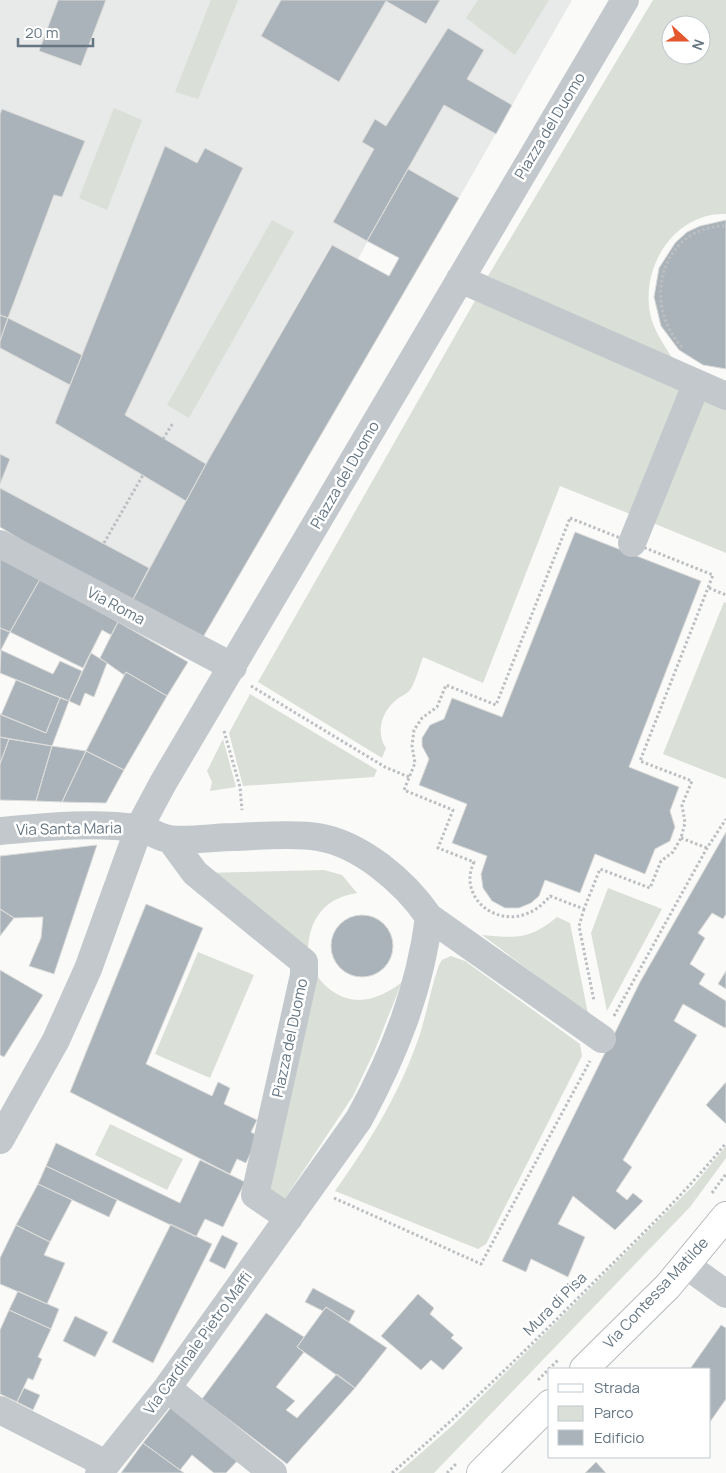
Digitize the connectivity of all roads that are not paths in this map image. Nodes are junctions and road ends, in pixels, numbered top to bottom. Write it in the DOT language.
graph roads {
  1 [pos="625,0"];
  2 [pos="460,278"];
  3 [pos="696,384"];
  4 [pos="726,396"];
  5 [pos="632,543"];
  6 [pos="0,544"];
  7 [pos="231,670"];
  8 [pos="139,828"];
  9 [pos="0,831"];
  10 [pos="170,839"];
  11 [pos="429,917"];
  12 [pos="602,1039"];
  13 [pos="0,1140"];
  14 [pos="291,1215"];
  15 [pos="726,1216"];
  16 [pos="686,1265"];
  17 [pos="726,1294"];
  18 [pos="585,1368"];
  19 [pos="167,1388"];
  20 [pos="548,1406"];
  21 [pos="0,1410"];
  22 [pos="103,1468"];
  23 [pos="273,1473"];
  24 [pos="481,1473"];
  1 -- 2 [label="street, Piazza del Duomo"];
  2 -- 3 [label="street"];
  2 -- 7 [label="street, Piazza del Duomo"];
  3 -- 4 [label="street"];
  3 -- 5 [label="street"];
  6 -- 7 [label="street, Via Roma"];
  7 -- 8 [label="street, Piazza del Duomo"];
  8 -- 9 [label="street, Via Santa Maria"];
  8 -- 10 [label="street"];
  8 -- 13 [label="street, Piazza del Duomo"];
  10 -- 11 [label="street"];
  10 -- 14 [label="street, Piazza del Duomo"];
  11 -- 12 [label="street"];
  11 -- 14 [label="street"];
  14 -- 19 [label="street, Via Cardinale Pietro Maffi"];
  15 -- 16 [label="main road, Via Contessa Matilde"];
  16 -- 17 [label="street"];
  16 -- 18 [label="main road, Via Contessa Matilde"];
  19 -- 22 [label="street, Via Cardinale Pietro Maffi"];
  19 -- 23 [label="street"];
  20 -- 24 [label="main road"];
  21 -- 22 [label="street"];
}
